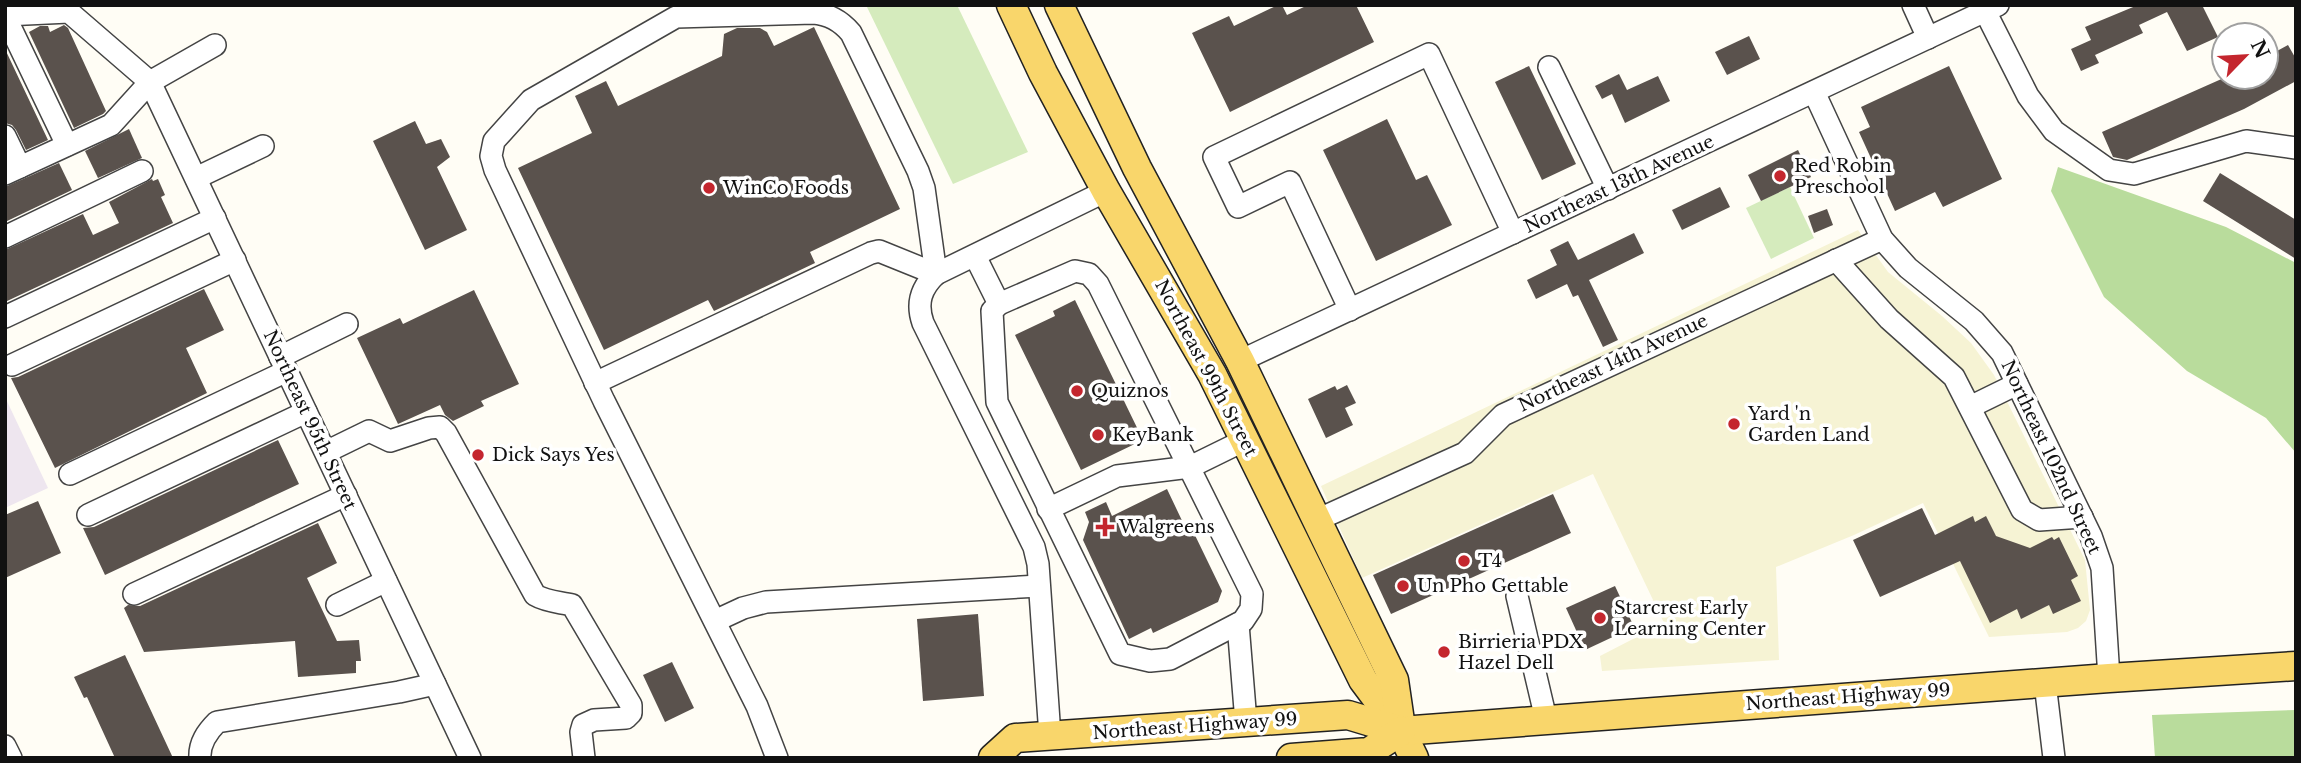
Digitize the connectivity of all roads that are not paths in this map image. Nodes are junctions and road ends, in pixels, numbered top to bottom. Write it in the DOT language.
graph roads {
  1 [pos="1011,5"];
  2 [pos="1059,5"];
  3 [pos="1913,5"];
  4 [pos="1992,8"];
  5 [pos="5,16"];
  6 [pos="1928,38"];
  7 [pos="215,45"];
  8 [pos="1549,67"];
  9 [pos="150,82"];
  10 [pos="1814,93"];
  11 [pos="5,136"];
  12 [pos="67,145"];
  13 [pos="263,146"];
  14 [pos="2296,148"];
  15 [pos="13,171"];
  16 [pos="142,171"];
  17 [pos="196,178"];
  18 [pos="1608,189"];
  19 [pos="1109,196"];
  20 [pos="215,218"];
  21 [pos="1513,233"];
  22 [pos="5,237"];
  23 [pos="1882,239"];
  24 [pos="975,256"];
  25 [pos="234,260"];
  26 [pos="1836,260"];
  27 [pos="936,274"];
  28 [pos="999,304"];
  29 [pos="1350,310"];
  30 [pos="5,317"];
  31 [pos="347,324"];
  32 [pos="1240,361"];
  33 [pos="284,364"];
  34 [pos="12,365"];
  35 [pos="596,383"];
  36 [pos="2017,384"];
  37 [pos="1970,407"];
  38 [pos="306,412"];
  39 [pos="1245,440"];
  40 [pos="326,452"];
  41 [pos="1190,467"];
  42 [pos="70,474"];
  43 [pos="346,495"];
  44 [pos="1048,509"];
  45 [pos="88,515"];
  46 [pos="2082,517"];
  47 [pos="1317,520"];
  48 [pos="386,581"];
  49 [pos="1040,586"];
  50 [pos="134,594"];
  51 [pos="1517,596"];
  52 [pos="337,605"];
  53 [pos="715,621"];
  54 [pos="1238,624"];
  55 [pos="2296,666"];
  56 [pos="2109,678"];
  57 [pos="2045,683"];
  58 [pos="435,684"];
  59 [pos="1546,719"];
  60 [pos="1246,722"];
  61 [pos="1401,731"];
  62 [pos="1050,736"];
  63 [pos="5,746"];
  64 [pos="1344,756"];
  65 [pos="11,758"];
  66 [pos="200,758"];
  67 [pos="470,758"];
  68 [pos="584,758"];
  69 [pos="777,758"];
  70 [pos="993,758"];
  71 [pos="1291,758"];
  72 [pos="1414,758"];
  73 [pos="2054,758"];
  1 -- 19 [label="main road, Northeast 99th Street"];
  2 -- 32 [label="main road, Northeast 99th Street"];
  3 -- 6 [label="street"];
  4 -- 6 [label="street, Northeast 13th Avenue"];
  4 -- 14 [label="street"];
  5 -- 9 [label="street"];
  5 -- 12 [label="street"];
  6 -- 10 [label="street, Northeast 13th Avenue"];
  7 -- 9 [label="street"];
  8 -- 18 [label="street"];
  9 -- 12 [label="street"];
  9 -- 17 [label="street, Northeast 95th Street"];
  10 -- 18 [label="street, Northeast 13th Avenue"];
  10 -- 23 [label="street, Northeast 102nd Street"];
  11 -- 15 [label="street"];
  12 -- 15 [label="street"];
  13 -- 17 [label="street"];
  16 -- 22 [label="street"];
  17 -- 20 [label="street, Northeast 95th Street"];
  18 -- 21 [label="street, Northeast 13th Avenue"];
  19 -- 24 [label="street"];
  19 -- 32 [label="main road"];
  19 -- 39 [label="main road, Northeast 99th Street"];
  20 -- 25 [label="street, Northeast 95th Street"];
  20 -- 30 [label="street"];
  21 -- 29 [label="street, Northeast 13th Avenue"];
  21 -- 29 [label="street"];
  23 -- 26 [label="street, Northeast 14th Avenue"];
  23 -- 36 [label="street, Northeast 102nd Street"];
  24 -- 27 [label="street"];
  24 -- 28 [label="street"];
  25 -- 33 [label="street, Northeast 95th Street"];
  25 -- 34 [label="street"];
  26 -- 37 [label="street"];
  26 -- 47 [label="street, Northeast 14th Avenue"];
  27 -- 35 [label="street"];
  27 -- 35 [label="street"];
  27 -- 49 [label="street"];
  28 -- 41 [label="street"];
  28 -- 44 [label="street"];
  29 -- 32 [label="street, Northeast 13th Avenue"];
  31 -- 33 [label="street"];
  32 -- 47 [label="main road, Northeast 99th Street"];
  33 -- 38 [label="street, Northeast 95th Street"];
  33 -- 42 [label="street"];
  35 -- 53 [label="street"];
  36 -- 37 [label="street"];
  36 -- 46 [label="street, Northeast 102nd Street"];
  37 -- 46 [label="street"];
  38 -- 40 [label="street, Northeast 95th Street"];
  38 -- 45 [label="street"];
  39 -- 41 [label="street"];
  39 -- 61 [label="main road, Northeast 99th Street"];
  40 -- 43 [label="street, Northeast 95th Street"];
  40 -- 68 [label="street"];
  41 -- 44 [label="street"];
  41 -- 54 [label="street"];
  43 -- 48 [label="street, Northeast 95th Street"];
  43 -- 50 [label="street"];
  44 -- 54 [label="street"];
  46 -- 56 [label="street, Northeast 102nd Street"];
  47 -- 61 [label="main road, Northeast 99th Street"];
  48 -- 52 [label="street"];
  48 -- 58 [label="street, Northeast 95th Street"];
  49 -- 53 [label="street"];
  49 -- 62 [label="street"];
  51 -- 59 [label="street"];
  53 -- 69 [label="street"];
  54 -- 60 [label="street"];
  55 -- 56 [label="main road, Northeast Highway 99"];
  56 -- 57 [label="main road, Northeast Highway 99"];
  57 -- 59 [label="main road, Northeast Highway 99"];
  57 -- 73 [label="street"];
  58 -- 66 [label="street"];
  58 -- 67 [label="street, Northeast 95th Street"];
  59 -- 61 [label="main road, Northeast Highway 99"];
  60 -- 61 [label="main road, Northeast Highway 99"];
  60 -- 62 [label="main road, Northeast Highway 99"];
  61 -- 64 [label="main road, Northeast Highway 99"];
  61 -- 72 [label="main road, Northeast 99th Street"];
  62 -- 70 [label="main road, Northeast Highway 99"];
  63 -- 65 [label="street"];
  64 -- 71 [label="main road, Northeast Highway 99"];
}
